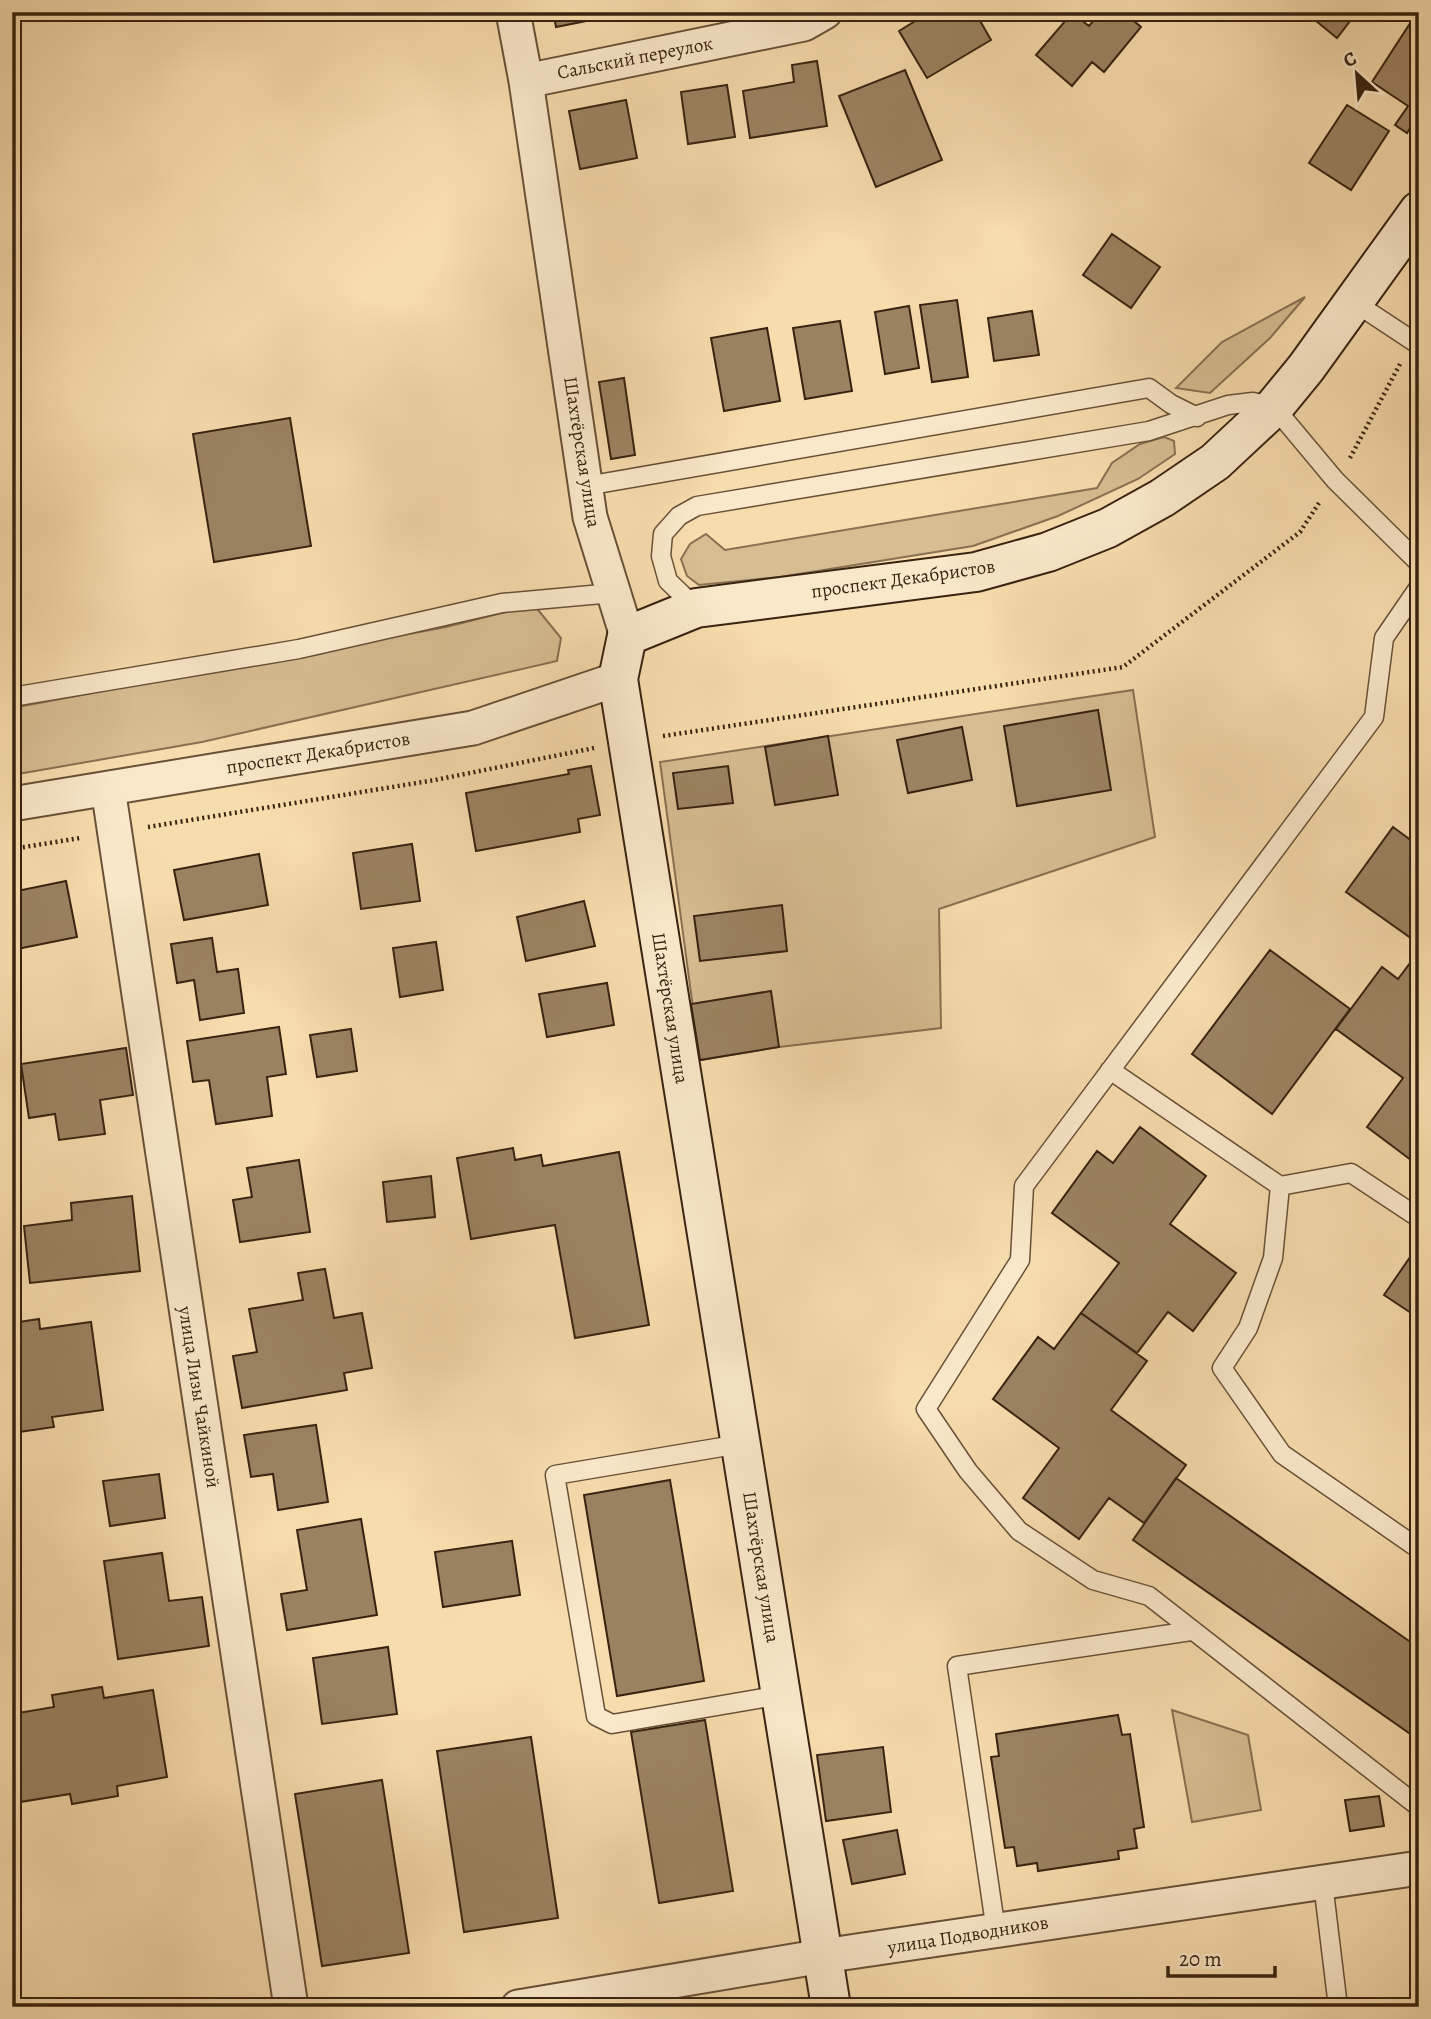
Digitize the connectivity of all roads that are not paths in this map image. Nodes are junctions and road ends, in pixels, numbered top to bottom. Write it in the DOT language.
graph roads {
  1 [pos="513,12"];
  2 [pos="825,12"];
  3 [pos="526,81"];
  4 [pos="1419,211"];
  5 [pos="1354,302"];
  6 [pos="1416,343"];
  7 [pos="1274,407"];
  8 [pos="1197,417"];
  9 [pos="586,486"];
  10 [pos="1419,563"];
  11 [pos="1419,587"];
  12 [pos="613,593"];
  13 [pos="696,608"];
  14 [pos="627,636"];
  15 [pos="618,679"];
  16 [pos="12,697"];
  17 [pos="108,788"];
  18 [pos="12,804"];
  19 [pos="1110,1070"];
  20 [pos="1280,1186"];
  21 [pos="1419,1218"];
  22 [pos="740,1444"];
  23 [pos="1419,1549"];
  24 [pos="1191,1630"];
  25 [pos="781,1695"];
  26 [pos="1419,1807"];
  27 [pos="1419,1868"];
  28 [pos="1323,1882"];
  29 [pos="996,1931"];
  30 [pos="823,1956"];
  31 [pos="638,1997"];
  32 [pos="291,2007"];
  33 [pos="518,2007"];
  34 [pos="831,2007"];
  35 [pos="1338,2007"];
  1 -- 3 [label="street, Шахтёрская улица"];
  2 -- 3 [label="street, Сальский переулок"];
  3 -- 9 [label="street, Шахтёрская улица"];
  4 -- 5 [label="main road, проспект Декабристов"];
  5 -- 6 [label="lane"];
  5 -- 7 [label="main road, проспект Декабристов"];
  7 -- 8 [label="lane"];
  7 -- 10 [label="lane"];
  7 -- 13 [label="main road, проспект Декабристов"];
  8 -- 9 [label="lane"];
  8 -- 13 [label="lane"];
  9 -- 12 [label="street, Шахтёрская улица"];
  11 -- 19 [label="lane"];
  12 -- 14 [label="street, Шахтёрская улица"];
  12 -- 16 [label="lane"];
  13 -- 14 [label="main road, проспект Декабристов"];
  14 -- 15 [label="main road, Шахтёрская улица"];
  15 -- 17 [label="street, проспект Декабристов"];
  15 -- 22 [label="main road, Шахтёрская улица"];
  17 -- 18 [label="street, проспект Декабристов"];
  17 -- 32 [label="street, улица Лизы Чайкиной"];
  19 -- 20 [label="lane"];
  19 -- 24 [label="lane"];
  20 -- 21 [label="lane"];
  20 -- 23 [label="lane"];
  22 -- 25 [label="main road, Шахтёрская улица"];
  22 -- 25 [label="lane"];
  24 -- 26 [label="lane"];
  24 -- 29 [label="lane"];
  25 -- 30 [label="main road, Шахтёрская улица"];
  27 -- 28 [label="street, улица Подводников"];
  28 -- 29 [label="street, улица Подводников"];
  28 -- 35 [label="lane"];
  29 -- 30 [label="street, улица Подводников"];
  30 -- 31 [label="street, улица Подводников"];
  30 -- 34 [label="main road, Шахтёрская улица"];
  31 -- 33 [label="street, улица Подводников"];
}
